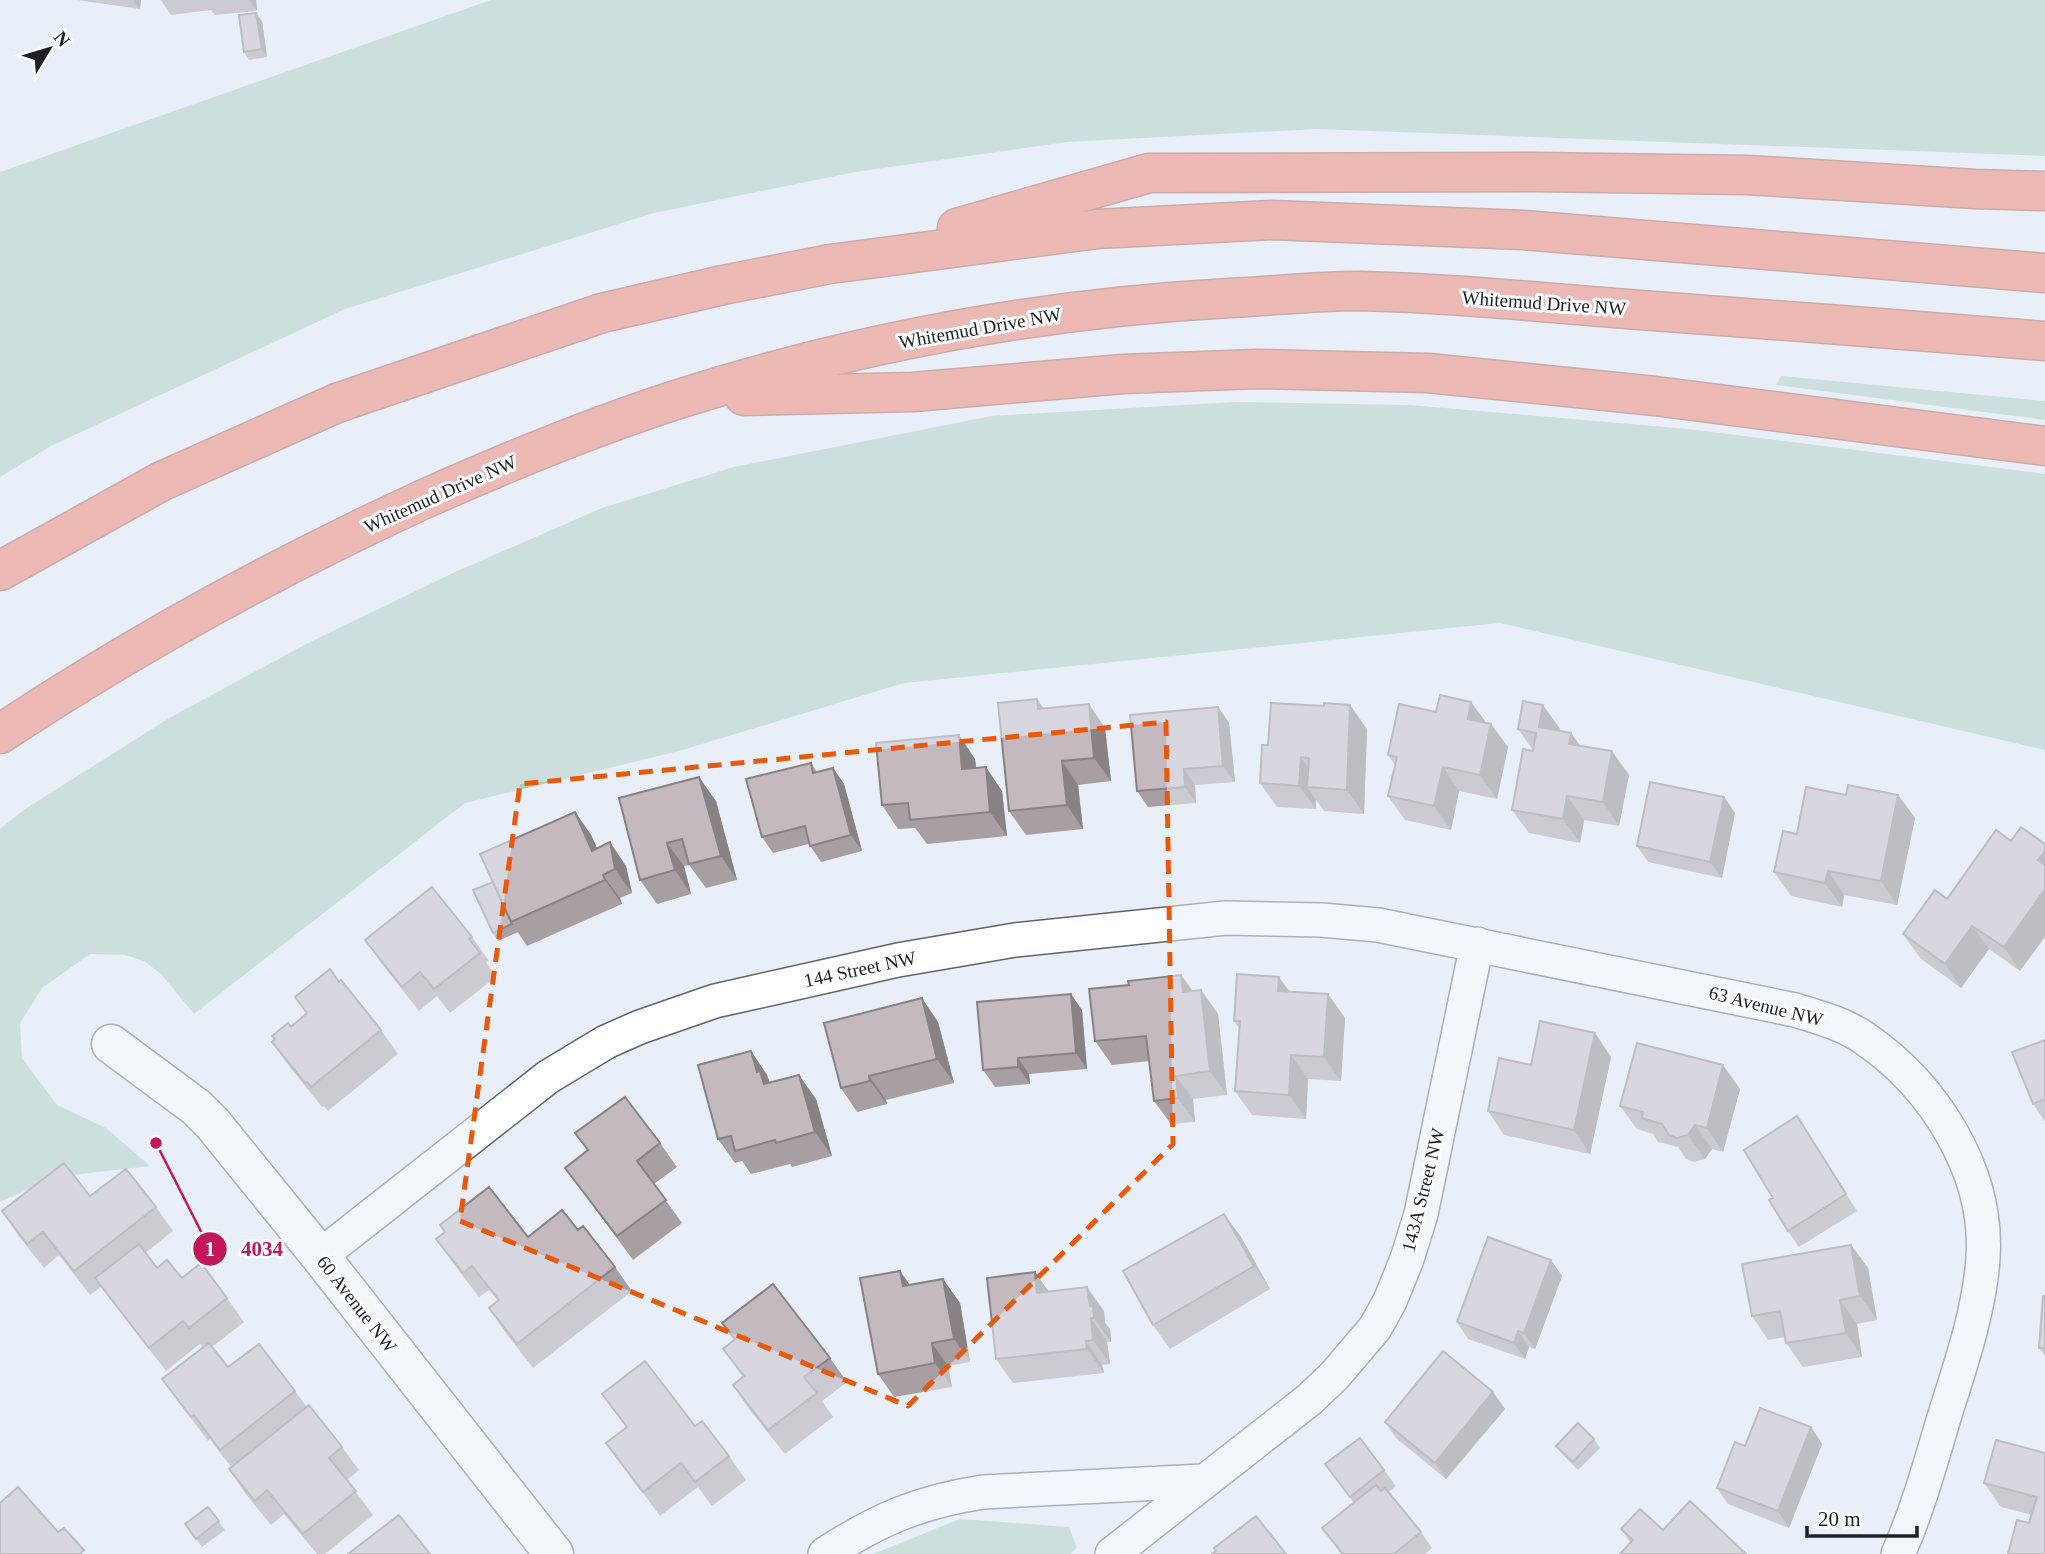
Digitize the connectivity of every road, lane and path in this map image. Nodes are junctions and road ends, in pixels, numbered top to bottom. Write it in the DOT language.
graph roads {
  1 [pos="2045,191"];
  2 [pos="830,264"];
  3 [pos="2045,273"];
  4 [pos="2045,341"];
  5 [pos="683,397"];
  6 [pos="2045,446"];
  7 [pos="0,571"];
  8 [pos="0,734"];
  9 [pos="1477,944"];
  10 [pos="111,1044"];
  11 [pos="320,1256"];
  12 [pos="1203,1482"];
  13 [pos="554,1554"];
  14 [pos="825,1554"];
  15 [pos="1112,1554"];
  16 [pos="1898,1554"];
  1 -- 2 [label="highway"];
  2 -- 3 [label="highway"];
  2 -- 7 [label="highway"];
  4 -- 5 [label="highway, Whitemud Drive NW"];
  5 -- 6 [label="highway"];
  5 -- 8 [label="highway, Whitemud Drive NW"];
  9 -- 11 [label="street, 144 Street NW"];
  9 -- 12 [label="street, 143A Street NW"];
  9 -- 16 [label="street, 63 Avenue NW"];
  10 -- 11 [label="street, 60 Avenue NW"];
  11 -- 13 [label="street, 60 Avenue NW"];
  12 -- 14 [label="street"];
  12 -- 15 [label="street, 143A Street NW"];
}
